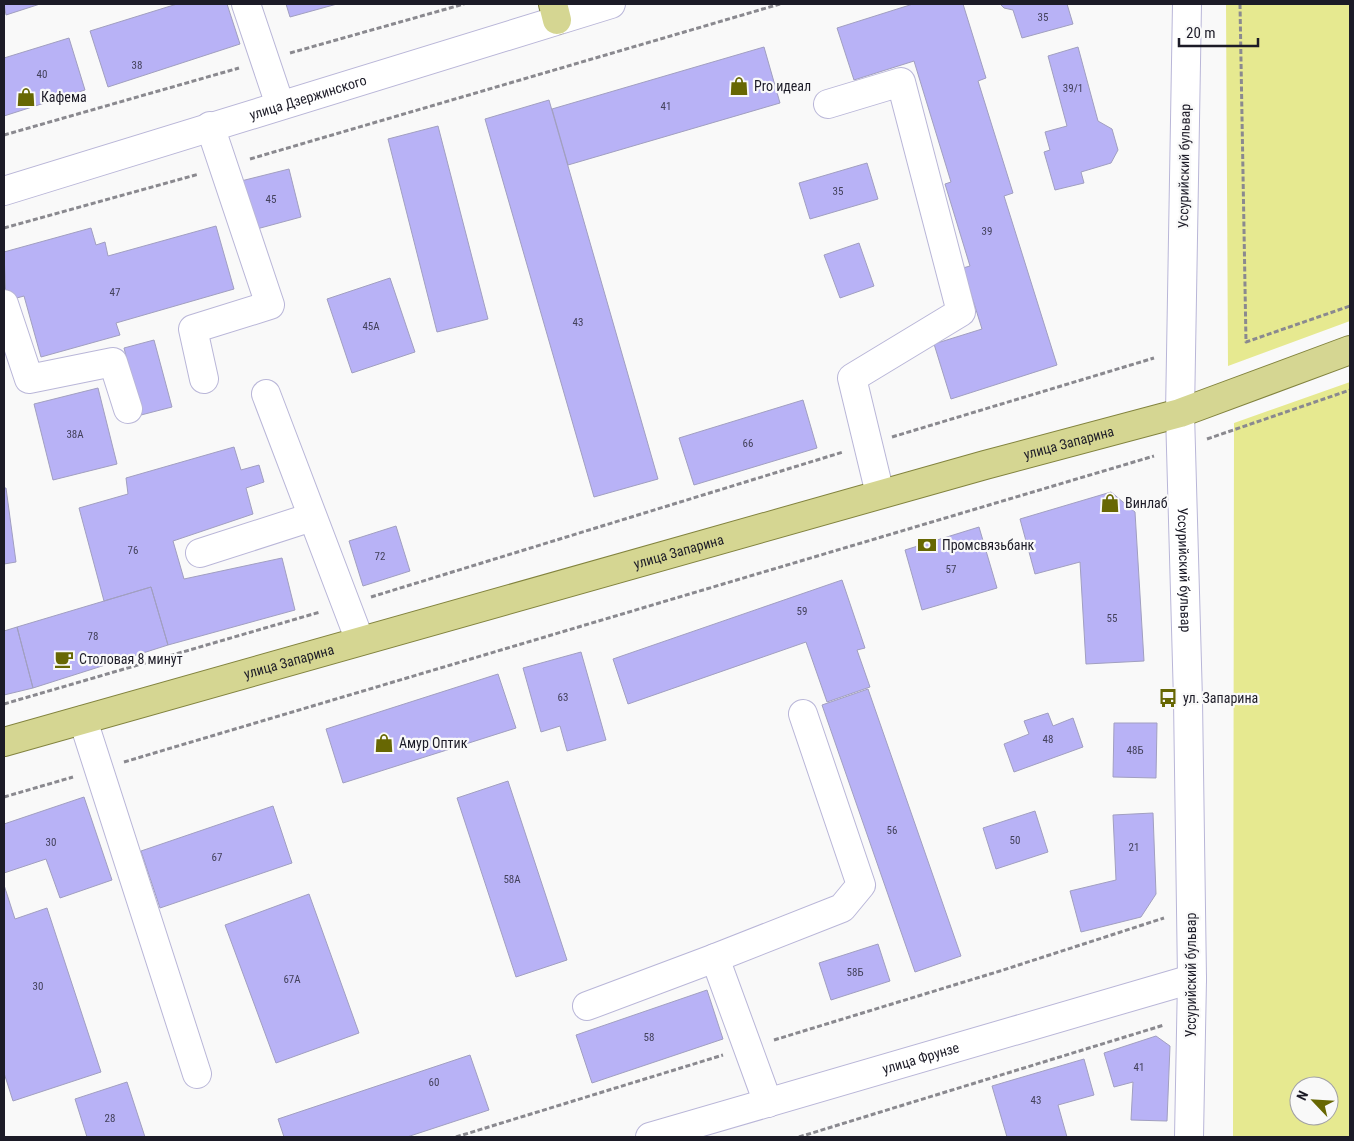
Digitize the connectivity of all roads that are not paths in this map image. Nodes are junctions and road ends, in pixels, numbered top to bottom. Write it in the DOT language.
graph roads {
  1 [pos="246,4"];
  2 [pos="611,4"];
  3 [pos="1187,4"];
  4 [pos="555,12"];
  5 [pos="828,104"];
  6 [pos="280,105"];
  7 [pos="210,126"];
  8 [pos="4,191"];
  9 [pos="4,304"];
  10 [pos="1350,350"];
  11 [pos="204,379"];
  12 [pos="266,394"];
  13 [pos="128,409"];
  14 [pos="1180,413"];
  15 [pos="880,494"];
  16 [pos="312,517"];
  17 [pos="200,553"];
  18 [pos="360,641"];
  19 [pos="803,714"];
  20 [pos="83,720"];
  21 [pos="4,742"];
  22 [pos="715,958"];
  23 [pos="1192,979"];
  24 [pos="587,1006"];
  25 [pos="197,1074"];
  26 [pos="768,1103"];
  27 [pos="650,1137"];
  28 [pos="1189,1137"];
  1 -- 6 [label="street"];
  2 -- 4 [label="street, улица Дзержинского"];
  3 -- 14 [label="street, Уссурийский бульвар"];
  4 -- 6 [label="street, улица Дзержинского"];
  5 -- 15 [label="street"];
  6 -- 7 [label="street, улица Дзержинского"];
  7 -- 8 [label="street, улица Дзержинского"];
  7 -- 11 [label="street"];
  9 -- 13 [label="street"];
  10 -- 14 [label="main road, улица Запарина"];
  12 -- 16 [label="street"];
  14 -- 15 [label="main road, улица Запарина"];
  14 -- 23 [label="street, Уссурийский бульвар"];
  15 -- 18 [label="main road, улица Запарина"];
  16 -- 17 [label="street"];
  16 -- 18 [label="street"];
  18 -- 20 [label="main road, улица Запарина"];
  19 -- 22 [label="street"];
  20 -- 21 [label="main road, улица Запарина"];
  20 -- 25 [label="street"];
  22 -- 24 [label="street"];
  22 -- 26 [label="street"];
  23 -- 26 [label="street, улица Фрунзе"];
  23 -- 28 [label="street, Уссурийский бульвар"];
  26 -- 27 [label="street, улица Фрунзе"];
}
